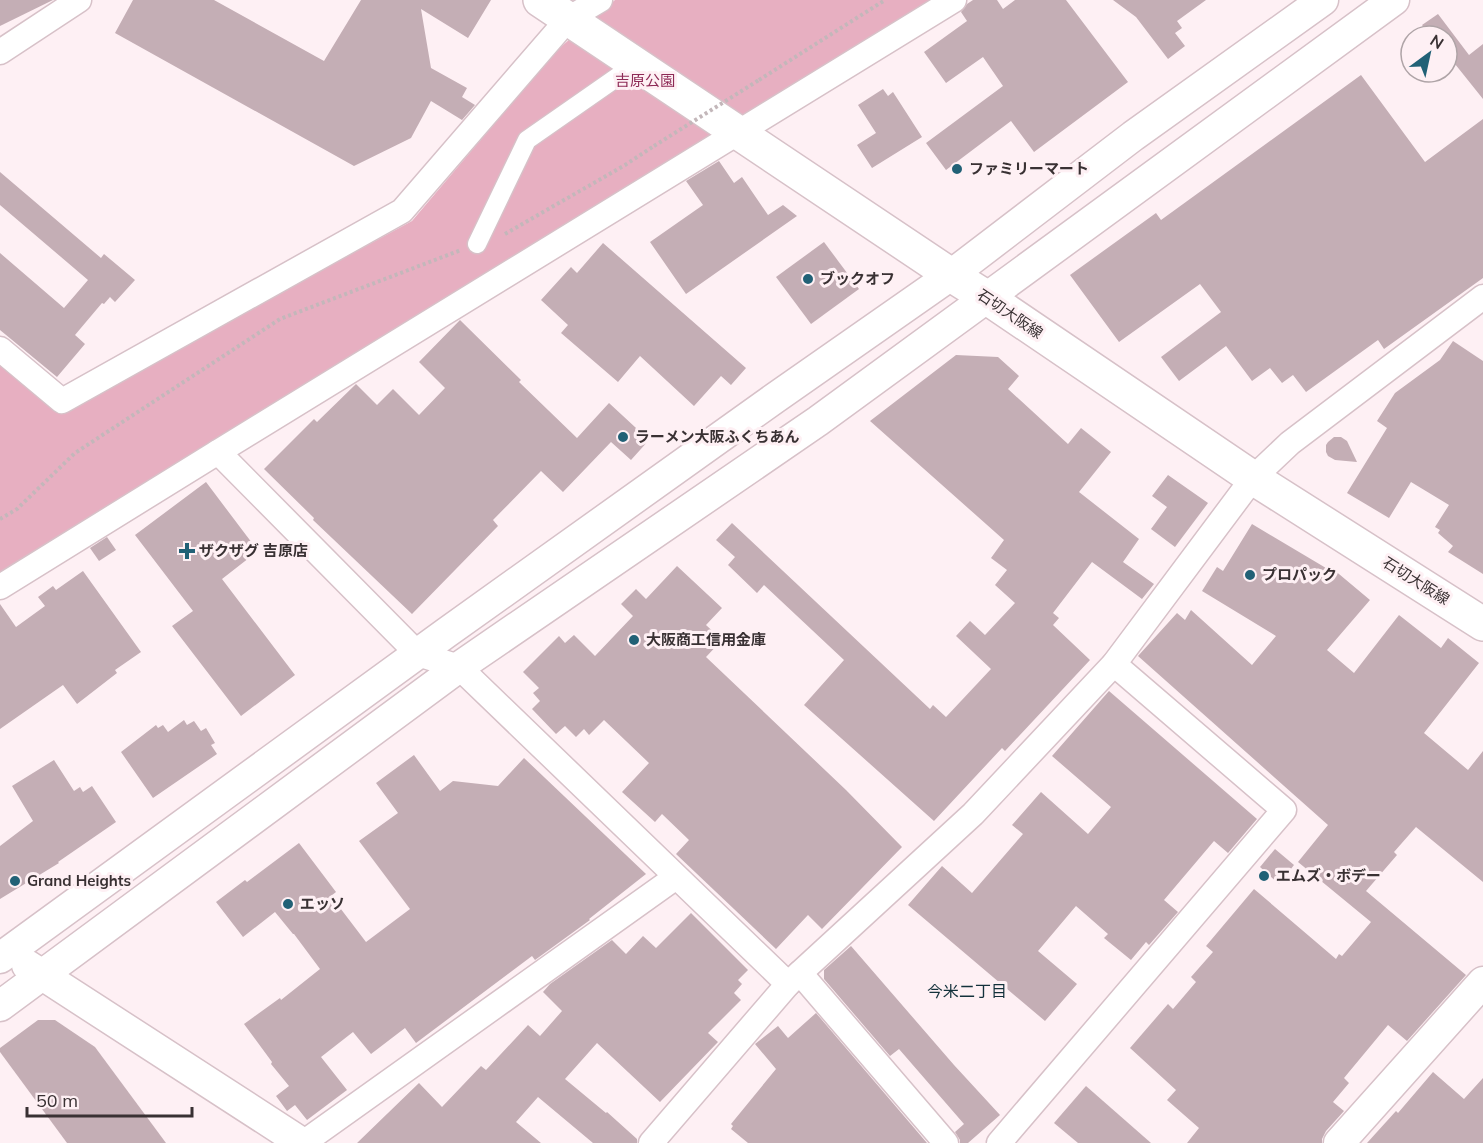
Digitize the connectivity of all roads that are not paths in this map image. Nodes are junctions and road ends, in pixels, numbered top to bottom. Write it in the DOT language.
graph roads {
  1 [pos="79,0"];
  2 [pos="540,0"];
  3 [pos="600,0"];
  4 [pos="954,0"];
  5 [pos="1323,0"];
  6 [pos="1394,0"];
  7 [pos="568,20"];
  8 [pos="0,52"];
  9 [pos="636,64"];
  10 [pos="738,133"];
  11 [pos="477,244"];
  12 [pos="951,275"];
  13 [pos="986,297"];
  14 [pos="1483,297"];
  15 [pos="0,349"];
  16 [pos="218,452"];
  17 [pos="1253,478"];
  18 [pos="0,587"];
  19 [pos="1483,624"];
  20 [pos="418,654"];
  21 [pos="1114,664"];
  22 [pos="459,667"];
  23 [pos="676,877"];
  24 [pos="2,953"];
  25 [pos="43,975"];
  26 [pos="794,978"];
  27 [pos="1483,982"];
  28 [pos="0,1006"];
  29 [pos="302,1143"];
  30 [pos="651,1143"];
  31 [pos="946,1143"];
  32 [pos="999,1143"];
  33 [pos="1340,1143"];
  1 -- 8 [label="street"];
  2 -- 7 [label="main road, 石切大阪線"];
  3 -- 7 [label="street"];
  4 -- 10 [label="street"];
  5 -- 12 [label="street"];
  6 -- 13 [label="street"];
  7 -- 9 [label="main road, 石切大阪線"];
  7 -- 15 [label="street"];
  9 -- 10 [label="main road, 石切大阪線"];
  9 -- 11 [label="street"];
  10 -- 12 [label="main road, 石切大阪線"];
  10 -- 16 [label="street"];
  12 -- 13 [label="main road, 石切大阪線"];
  12 -- 20 [label="street"];
  13 -- 17 [label="main road, 石切大阪線"];
  13 -- 22 [label="street"];
  14 -- 17 [label="street"];
  16 -- 18 [label="street"];
  16 -- 20 [label="street"];
  17 -- 19 [label="main road, 石切大阪線"];
  17 -- 21 [label="street"];
  20 -- 22 [label="street"];
  20 -- 24 [label="street"];
  21 -- 26 [label="street"];
  21 -- 32 [label="street"];
  22 -- 23 [label="street"];
  22 -- 25 [label="street"];
  23 -- 26 [label="street"];
  23 -- 29 [label="street"];
  24 -- 25 [label="street"];
  25 -- 28 [label="street"];
  25 -- 29 [label="street"];
  26 -- 30 [label="street"];
  26 -- 31 [label="street"];
  27 -- 33 [label="street"];
}
